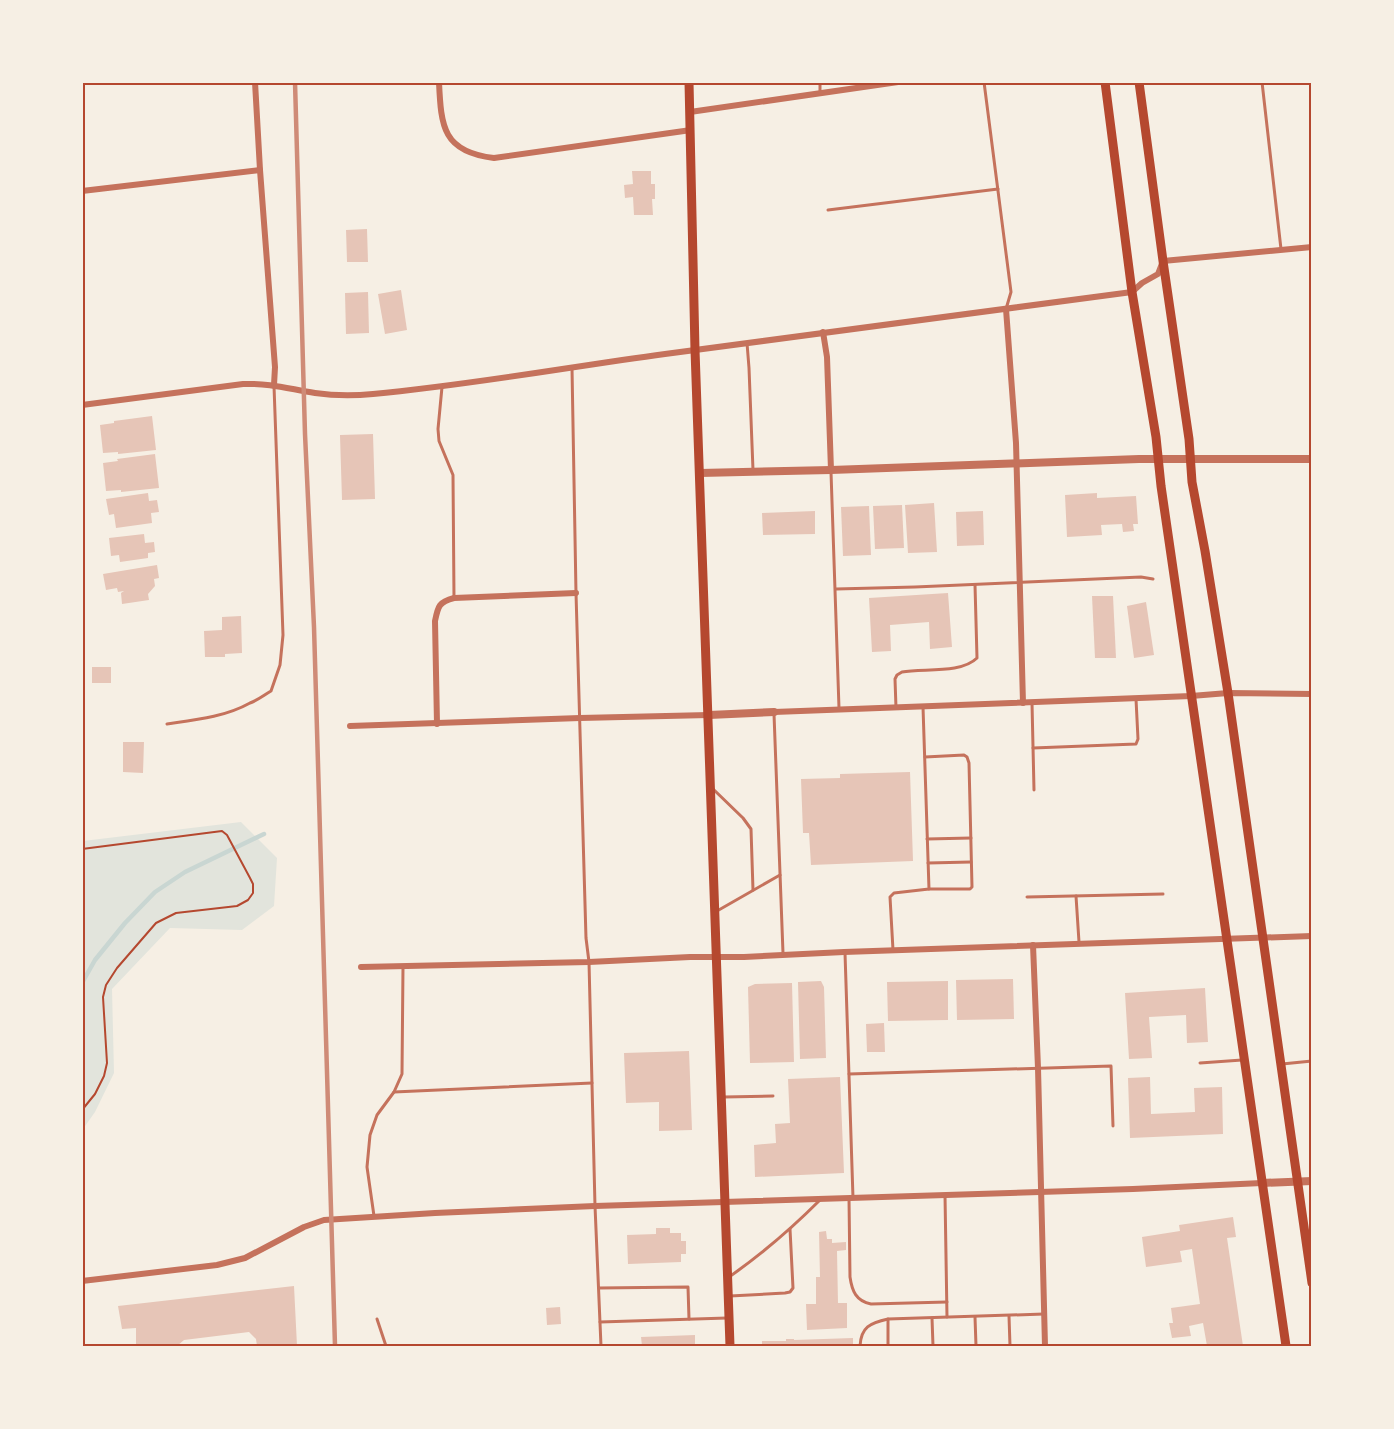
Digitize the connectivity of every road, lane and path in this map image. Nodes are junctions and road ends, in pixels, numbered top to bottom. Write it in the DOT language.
graph roads {
  1 [pos="255,82"];
  2 [pos="439,82"];
  3 [pos="689,82"];
  4 [pos="820,82"];
  5 [pos="898,82"];
  6 [pos="984,82"];
  7 [pos="1105,82"];
  8 [pos="1139,82"];
  9 [pos="1262,82"];
  10 [pos="820,93"];
  11 [pos="690,112"];
  12 [pos="691,130"];
  13 [pos="260,170"];
  14 [pos="998,189"];
  15 [pos="82,191"];
  16 [pos="828,210"];
  17 [pos="1311,247"];
  18 [pos="1281,250"];
  19 [pos="1163,261"];
  20 [pos="1132,291"];
  21 [pos="1006,309"];
  22 [pos="823,332"];
  23 [pos="747,343"];
  24 [pos="695,350"];
  25 [pos="572,368"];
  26 [pos="274,385"];
  27 [pos="442,386"];
  28 [pos="82,405"];
  29 [pos="1158,459"];
  30 [pos="1190,459"];
  31 [pos="1311,459"];
  32 [pos="1017,463"];
  33 [pos="831,470"];
  34 [pos="754,471"];
  35 [pos="700,473"];
  36 [pos="1153,579"];
  37 [pos="1020,583"];
  38 [pos="975,585"];
  39 [pos="836,589"];
  40 [pos="576,593"];
  41 [pos="454,598"];
  42 [pos="1228,693"];
  43 [pos="1311,694"];
  44 [pos="1191,696"];
  45 [pos="1136,698"];
  46 [pos="1023,703"];
  47 [pos="1032,703"];
  48 [pos="923,707"];
  49 [pos="897,708"];
  50 [pos="839,710"];
  51 [pos="774,712"];
  52 [pos="709,715"];
  53 [pos="580,718"];
  54 [pos="167,724"];
  55 [pos="437,724"];
  56 [pos="350,726"];
  57 [pos="1033,748"];
  58 [pos="925,757"];
  59 [pos="711,786"];
  60 [pos="1034,790"];
  61 [pos="971,838"];
  62 [pos="927,839"];
  63 [pos="82,849"];
  64 [pos="972,862"];
  65 [pos="928,863"];
  66 [pos="780,875"];
  67 [pos="929,889"];
  68 [pos="753,891"];
  69 [pos="1163,894"];
  70 [pos="1077,896"];
  71 [pos="1027,897"];
  72 [pos="716,912"];
  73 [pos="1311,936"];
  74 [pos="1261,938"];
  75 [pos="1227,939"];
  76 [pos="1079,944"];
  77 [pos="1033,945"];
  78 [pos="892,950"];
  79 [pos="844,951"];
  80 [pos="783,955"];
  81 [pos="717,957"];
  82 [pos="589,962"];
  83 [pos="403,966"];
  84 [pos="361,967"];
  85 [pos="1244,1060"];
  86 [pos="1311,1061"];
  87 [pos="1200,1063"];
  88 [pos="1280,1064"];
  89 [pos="1038,1068"];
  90 [pos="849,1074"];
  91 [pos="592,1083"];
  92 [pos="394,1092"];
  93 [pos="722,1096"];
  94 [pos="772,1096"];
  95 [pos="82,1110"];
  96 [pos="1113,1126"];
  97 [pos="1298,1182"];
  98 [pos="1311,1182"];
  99 [pos="1262,1183"];
  100 [pos="1042,1192"];
  101 [pos="945,1195"];
  102 [pos="851,1198"];
  103 [pos="821,1199"];
  104 [pos="726,1203"];
  105 [pos="595,1206"];
  106 [pos="374,1217"];
  107 [pos="790,1229"];
  108 [pos="728,1278"];
  109 [pos="82,1281"];
  110 [pos="1311,1283"];
  111 [pos="599,1288"];
  112 [pos="729,1296"];
  113 [pos="946,1302"];
  114 [pos="1044,1314"];
  115 [pos="1009,1316"];
  116 [pos="947,1317"];
  117 [pos="975,1317"];
  118 [pos="729,1318"];
  119 [pos="932,1318"];
  120 [pos="377,1319"];
  121 [pos="689,1319"];
  122 [pos="888,1319"];
  123 [pos="600,1322"];
  124 [pos="386,1347"];
  125 [pos="601,1347"];
  126 [pos="730,1347"];
  127 [pos="860,1347"];
  128 [pos="888,1347"];
  129 [pos="933,1347"];
  130 [pos="976,1347"];
  131 [pos="1010,1347"];
  132 [pos="1046,1347"];
  133 [pos="1286,1347"];
  1 -- 13 [label="street"];
  2 -- 12 [label="street"];
  3 -- 11 [label="main road"];
  4 -- 10 [label="lane"];
  5 -- 10 [label="street"];
  6 -- 14 [label="lane"];
  7 -- 20 [label="main road"];
  8 -- 19 [label="main road"];
  9 -- 18 [label="lane"];
  10 -- 11 [label="street"];
  11 -- 12 [label="main road"];
  12 -- 24 [label="main road"];
  13 -- 15 [label="street"];
  13 -- 26 [label="street"];
  14 -- 16 [label="lane"];
  14 -- 21 [label="lane"];
  17 -- 18 [label="street"];
  18 -- 19 [label="street"];
  19 -- 20 [label="street"];
  19 -- 30 [label="main road"];
  20 -- 21 [label="street"];
  20 -- 29 [label="main road"];
  21 -- 22 [label="street"];
  21 -- 32 [label="street"];
  22 -- 23 [label="street"];
  22 -- 33 [label="street"];
  23 -- 24 [label="street"];
  23 -- 34 [label="lane"];
  24 -- 25 [label="street"];
  24 -- 35 [label="main road"];
  25 -- 27 [label="street"];
  25 -- 40 [label="lane"];
  26 -- 27 [label="street"];
  26 -- 28 [label="street"];
  26 -- 54 [label="lane"];
  27 -- 41 [label="lane"];
  29 -- 30 [label="street"];
  29 -- 32 [label="street"];
  29 -- 44 [label="main road"];
  30 -- 31 [label="street"];
  30 -- 42 [label="main road"];
  32 -- 33 [label="street"];
  32 -- 37 [label="street"];
  33 -- 34 [label="street"];
  33 -- 39 [label="lane"];
  34 -- 35 [label="street"];
  35 -- 52 [label="main road"];
  36 -- 37 [label="lane"];
  37 -- 38 [label="lane"];
  37 -- 46 [label="street"];
  38 -- 39 [label="lane"];
  38 -- 49 [label="lane"];
  39 -- 50 [label="lane"];
  40 -- 41 [label="street"];
  40 -- 53 [label="lane"];
  41 -- 55 [label="street"];
  42 -- 43 [label="street"];
  42 -- 44 [label="street"];
  42 -- 74 [label="main road"];
  44 -- 45 [label="street"];
  44 -- 75 [label="main road"];
  45 -- 47 [label="street"];
  45 -- 57 [label="lane"];
  46 -- 47 [label="street"];
  46 -- 48 [label="street"];
  47 -- 57 [label="lane"];
  48 -- 49 [label="street"];
  48 -- 58 [label="lane"];
  49 -- 50 [label="street"];
  50 -- 51 [label="street"];
  51 -- 52 [label="street"];
  51 -- 66 [label="lane"];
  52 -- 53 [label="street"];
  52 -- 59 [label="main road"];
  53 -- 55 [label="street"];
  53 -- 82 [label="lane"];
  55 -- 56 [label="street"];
  57 -- 60 [label="lane"];
  58 -- 61 [label="lane"];
  58 -- 62 [label="lane"];
  59 -- 68 [label="lane"];
  59 -- 72 [label="main road"];
  61 -- 62 [label="lane"];
  61 -- 64 [label="lane"];
  62 -- 65 [label="lane"];
  63 -- 95 [label="path"];
  64 -- 65 [label="lane"];
  64 -- 67 [label="lane"];
  65 -- 67 [label="lane"];
  66 -- 68 [label="lane"];
  66 -- 80 [label="lane"];
  67 -- 78 [label="lane"];
  68 -- 72 [label="lane"];
  69 -- 70 [label="lane"];
  70 -- 71 [label="lane"];
  70 -- 76 [label="lane"];
  72 -- 81 [label="main road"];
  73 -- 74 [label="street"];
  74 -- 75 [label="street"];
  74 -- 88 [label="main road"];
  75 -- 76 [label="street"];
  75 -- 85 [label="main road"];
  76 -- 77 [label="street"];
  77 -- 78 [label="street"];
  77 -- 89 [label="street"];
  78 -- 79 [label="street"];
  79 -- 80 [label="street"];
  79 -- 90 [label="lane"];
  80 -- 81 [label="street"];
  81 -- 82 [label="street"];
  81 -- 93 [label="main road"];
  82 -- 83 [label="street"];
  82 -- 91 [label="lane"];
  83 -- 84 [label="street"];
  83 -- 92 [label="lane"];
  85 -- 87 [label="lane"];
  85 -- 99 [label="main road"];
  86 -- 88 [label="lane"];
  88 -- 97 [label="main road"];
  89 -- 90 [label="lane"];
  89 -- 96 [label="lane"];
  89 -- 100 [label="street"];
  90 -- 102 [label="lane"];
  91 -- 92 [label="lane"];
  91 -- 105 [label="lane"];
  92 -- 106 [label="lane"];
  93 -- 94 [label="lane"];
  93 -- 104 [label="main road"];
  97 -- 98 [label="street"];
  97 -- 99 [label="street"];
  97 -- 110 [label="main road"];
  99 -- 100 [label="street"];
  99 -- 133 [label="main road"];
  100 -- 101 [label="street"];
  100 -- 114 [label="street"];
  101 -- 102 [label="street"];
  101 -- 113 [label="lane"];
  102 -- 103 [label="street"];
  102 -- 113 [label="lane"];
  103 -- 104 [label="street"];
  103 -- 107 [label="lane"];
  104 -- 105 [label="street"];
  104 -- 108 [label="main road"];
  105 -- 106 [label="street"];
  105 -- 111 [label="lane"];
  106 -- 109 [label="street"];
  107 -- 108 [label="lane"];
  107 -- 112 [label="lane"];
  108 -- 112 [label="main road"];
  111 -- 121 [label="lane"];
  111 -- 123 [label="lane"];
  112 -- 118 [label="main road"];
  113 -- 116 [label="lane"];
  114 -- 115 [label="lane"];
  114 -- 132 [label="street"];
  115 -- 117 [label="lane"];
  115 -- 131 [label="lane"];
  116 -- 117 [label="lane"];
  116 -- 119 [label="lane"];
  117 -- 130 [label="lane"];
  118 -- 121 [label="lane"];
  118 -- 126 [label="main road"];
  119 -- 122 [label="lane"];
  119 -- 129 [label="lane"];
  120 -- 124 [label="lane"];
  121 -- 123 [label="lane"];
  122 -- 127 [label="lane"];
  122 -- 128 [label="lane"];
  123 -- 125 [label="lane"];
}
